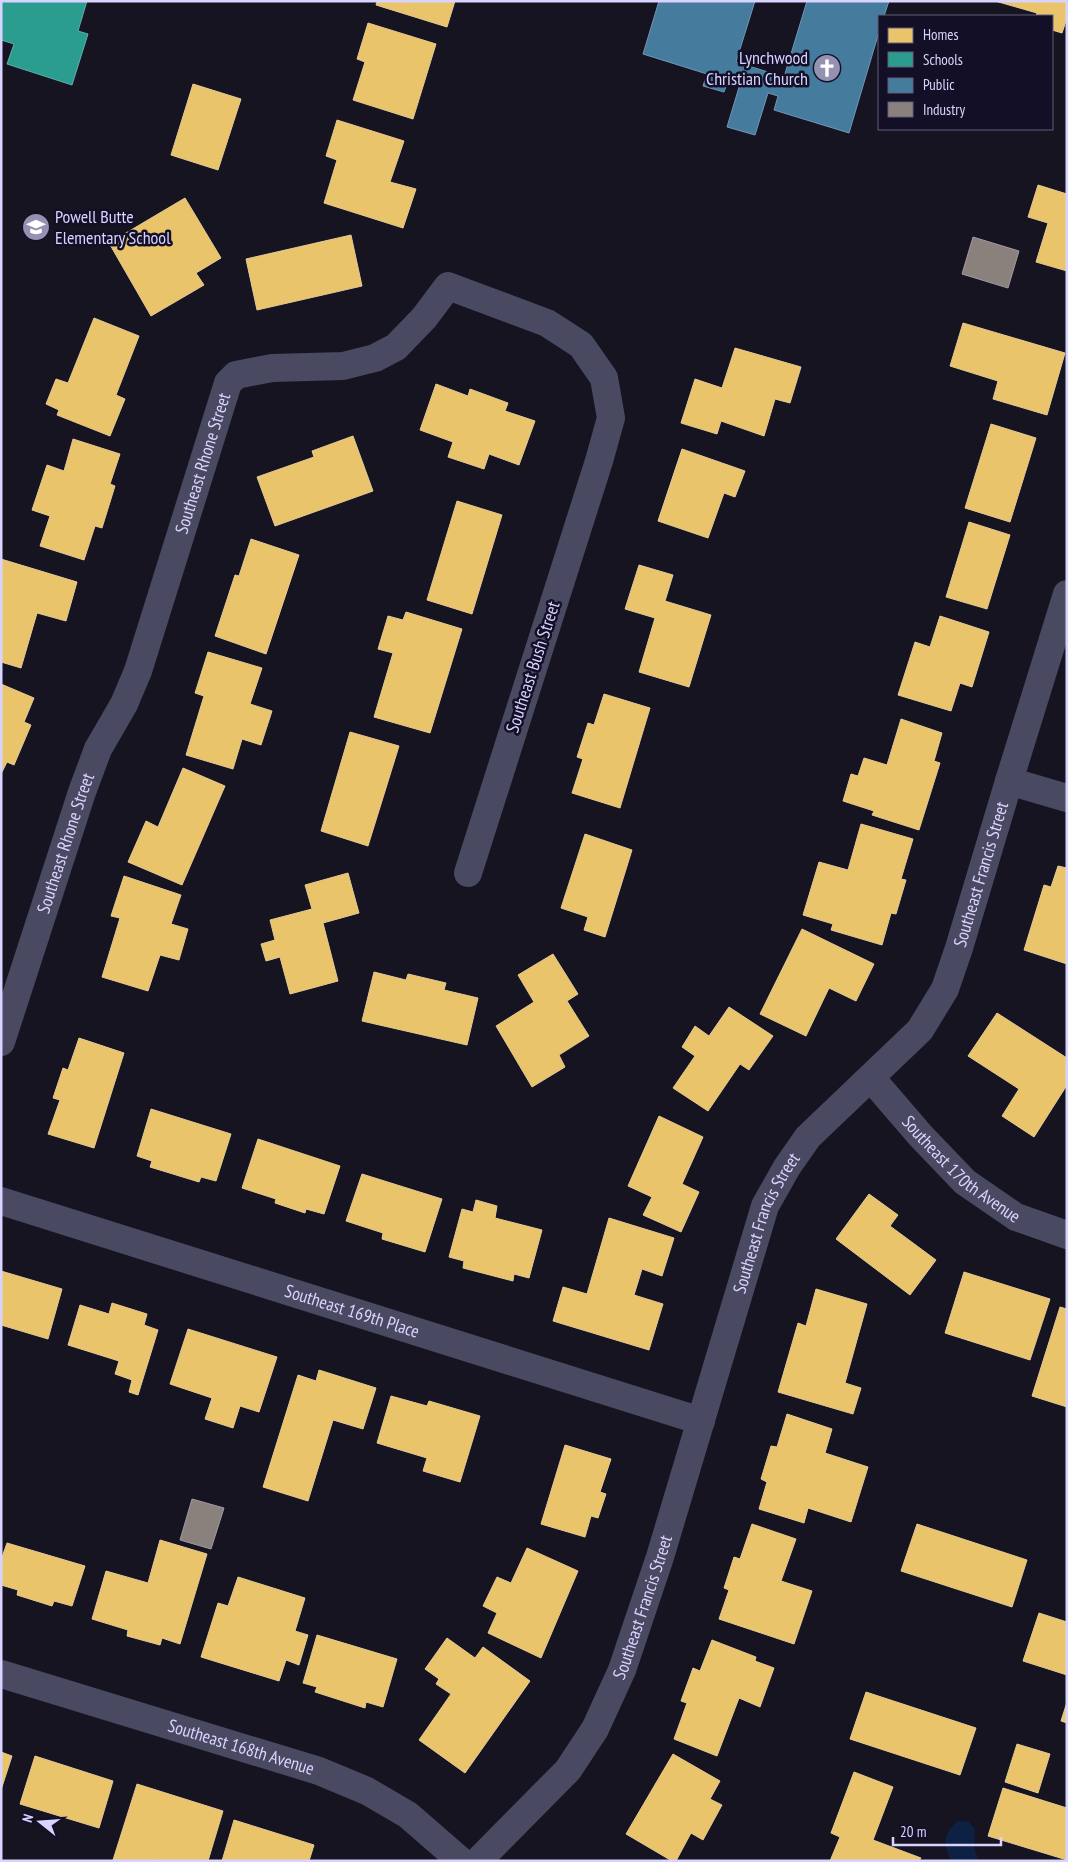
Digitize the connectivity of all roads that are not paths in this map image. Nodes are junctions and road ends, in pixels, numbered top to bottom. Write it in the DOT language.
graph roads {
  1 [pos="599,462"];
  2 [pos="1067,594"];
  3 [pos="1009,781"];
  4 [pos="1067,798"];
  5 [pos="468,873"];
  6 [pos="1,1042"];
  7 [pos="872,1078"];
  8 [pos="1,1201"];
  9 [pos="1067,1234"];
  10 [pos="701,1421"];
  11 [pos="1,1674"];
  12 [pos="460,1861"];
  13 [pos="478,1861"];
  1 -- 5 [label="street, Southeast Bush Street"];
  1 -- 6 [label="street, Southeast Rhone Street"];
  2 -- 3 [label="street, Southeast Francis Street"];
  3 -- 4 [label="street"];
  3 -- 7 [label="street, Southeast Francis Street"];
  7 -- 9 [label="street, Southeast 170th Avenue"];
  7 -- 10 [label="street, Southeast Francis Street"];
  8 -- 10 [label="street, Southeast 169th Place"];
  10 -- 13 [label="street, Southeast Francis Street"];
  11 -- 12 [label="street, Southeast 168th Avenue"];
}
